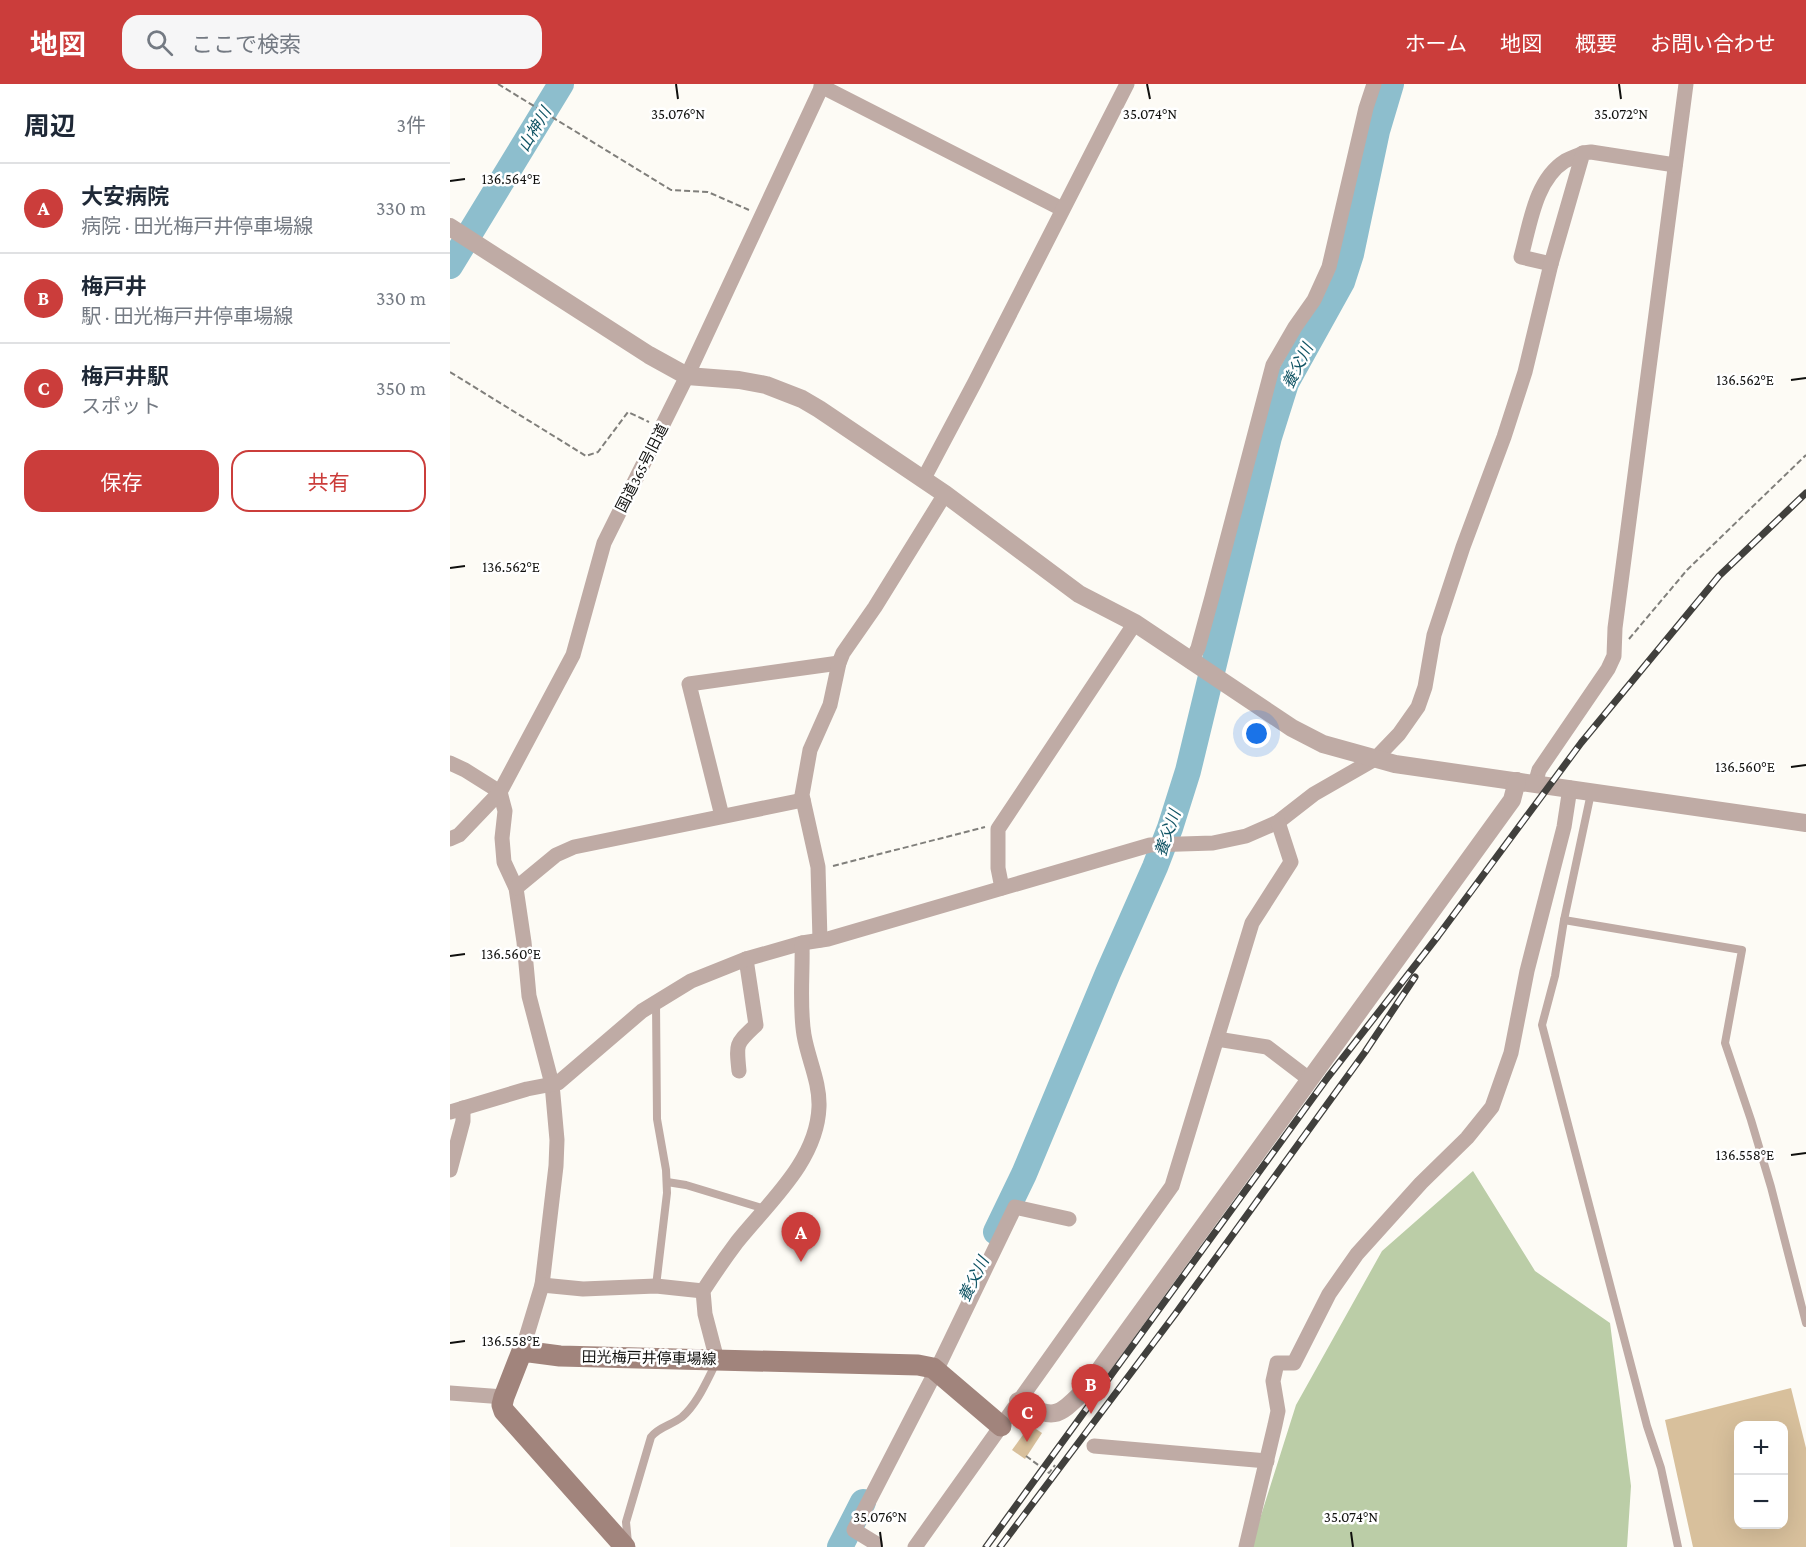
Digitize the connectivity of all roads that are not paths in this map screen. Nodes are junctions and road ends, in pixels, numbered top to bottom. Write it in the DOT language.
graph roads {
  1 [pos="1127,84"];
  2 [pos="1374,84"];
  3 [pos="1686,84"];
  4 [pos="822,85"];
  5 [pos="1583,153"];
  6 [pos="1676,165"];
  7 [pos="1062,209"];
  8 [pos="452,228"];
  9 [pos="1551,264"];
  10 [pos="687,376"];
  11 [pos="923,480"];
  12 [pos="945,494"];
  13 [pos="1135,623"];
  14 [pos="839,663"];
  15 [pos="1195,664"];
  16 [pos="1375,759"];
  17 [pos="450,763"];
  18 [pos="1526,782"];
  19 [pos="1570,788"];
  20 [pos="1592,791"];
  21 [pos="500,792"];
  22 [pos="803,800"];
  23 [pos="722,816"];
  24 [pos="1278,822"];
  25 [pos="1806,823"];
  26 [pos="450,839"];
  27 [pos="516,888"];
  28 [pos="1002,888"];
  29 [pos="1564,920"];
  30 [pos="820,940"];
  31 [pos="802,943"];
  32 [pos="746,959"];
  33 [pos="656,1001"];
  34 [pos="1217,1038"];
  35 [pos="739,1071"];
  36 [pos="1309,1079"];
  37 [pos="552,1084"];
  38 [pos="456,1110"];
  39 [pos="450,1170"];
  40 [pos="667,1182"];
  41 [pos="765,1209"];
  42 [pos="1069,1219"];
  43 [pos="542,1285"];
  44 [pos="656,1286"];
  45 [pos="703,1291"];
  46 [pos="1806,1323"];
  47 [pos="522,1351"];
  48 [pos="717,1360"];
  49 [pos="929,1368"];
  50 [pos="450,1393"];
  51 [pos="504,1397"];
  52 [pos="1018,1401"];
  53 [pos="1002,1426"];
  54 [pos="1094,1446"];
  55 [pos="1266,1461"];
  56 [pos="626,1547"];
  57 [pos="875,1547"];
  58 [pos="915,1547"];
  59 [pos="1246,1547"];
  60 [pos="1678,1547"];
  1 -- 7 [label="street"];
  2 -- 15 [label="street"];
  3 -- 6 [label="street"];
  4 -- 7 [label="street"];
  4 -- 10 [label="street, 国道365号旧道"];
  5 -- 6 [label="street"];
  5 -- 9 [label="street"];
  5 -- 9 [label="street"];
  6 -- 18 [label="street"];
  7 -- 11 [label="street"];
  8 -- 10 [label="street"];
  9 -- 16 [label="street"];
  10 -- 11 [label="street"];
  10 -- 21 [label="street, 国道365号旧道"];
  11 -- 12 [label="street"];
  12 -- 13 [label="street"];
  12 -- 14 [label="street"];
  13 -- 15 [label="street"];
  13 -- 28 [label="street"];
  14 -- 22 [label="street"];
  14 -- 23 [label="street"];
  15 -- 16 [label="street"];
  16 -- 18 [label="street"];
  16 -- 24 [label="street"];
  17 -- 21 [label="street"];
  18 -- 19 [label="street"];
  18 -- 36 [label="street"];
  19 -- 20 [label="street"];
  19 -- 55 [label="street"];
  20 -- 25 [label="street"];
  20 -- 29 [label="lane"];
  21 -- 26 [label="street, 国道365号旧道"];
  21 -- 27 [label="street"];
  22 -- 23 [label="street"];
  22 -- 30 [label="street"];
  23 -- 27 [label="street"];
  24 -- 28 [label="street"];
  24 -- 34 [label="street"];
  27 -- 37 [label="street"];
  28 -- 30 [label="street"];
  29 -- 46 [label="lane"];
  29 -- 60 [label="lane"];
  30 -- 31 [label="street"];
  31 -- 32 [label="street"];
  31 -- 41 [label="street"];
  32 -- 33 [label="street"];
  32 -- 35 [label="street"];
  33 -- 37 [label="street"];
  33 -- 40 [label="lane"];
  34 -- 36 [label="street"];
  34 -- 52 [label="street"];
  36 -- 52 [label="street"];
  37 -- 38 [label="street"];
  37 -- 43 [label="street"];
  38 -- 39 [label="street"];
  40 -- 41 [label="lane"];
  40 -- 44 [label="lane"];
  41 -- 45 [label="street"];
  42 -- 49 [label="street"];
  43 -- 44 [label="street"];
  43 -- 47 [label="street"];
  44 -- 45 [label="street"];
  45 -- 48 [label="street"];
  47 -- 48 [label="main road, 田光梅戸井停車場線"];
  47 -- 51 [label="main road"];
  48 -- 49 [label="main road, 田光梅戸井停車場線"];
  48 -- 56 [label="lane"];
  49 -- 53 [label="main road"];
  49 -- 57 [label="street"];
  50 -- 51 [label="street"];
  51 -- 56 [label="main road"];
  52 -- 53 [label="street"];
  53 -- 58 [label="street"];
  54 -- 55 [label="street"];
  55 -- 59 [label="street"];
}
